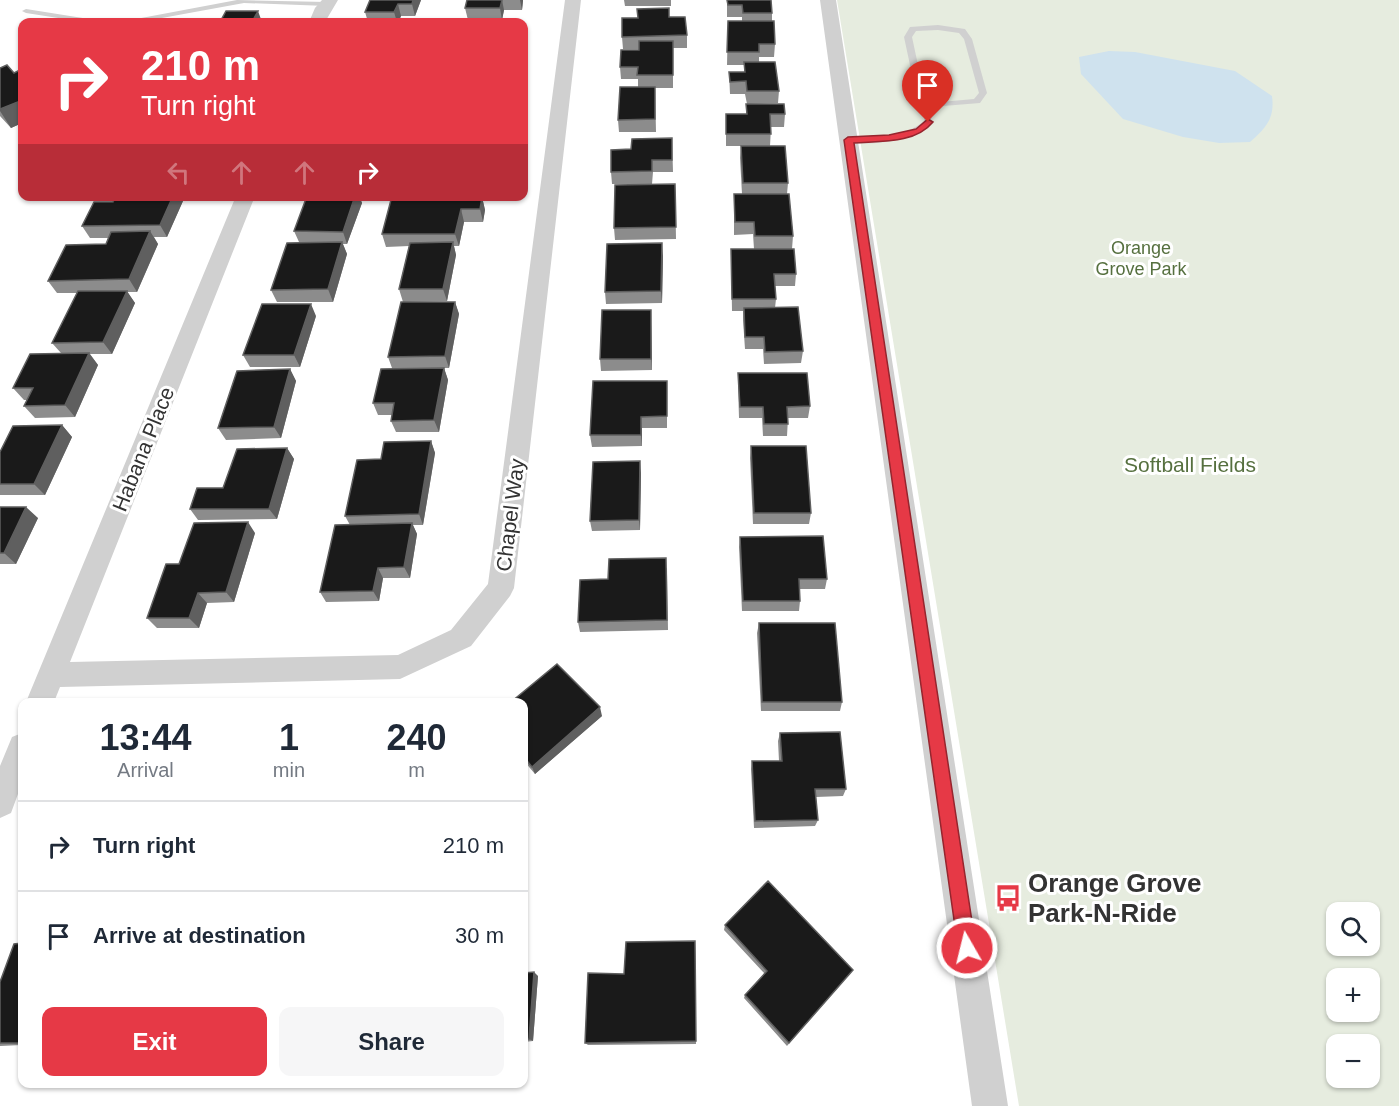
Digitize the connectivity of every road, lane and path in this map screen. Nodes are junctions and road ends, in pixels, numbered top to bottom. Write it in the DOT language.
graph roads {
  1 [pos="573,0"];
  2 [pos="828,0"];
  3 [pos="329,2"];
  4 [pos="26,11"];
  5 [pos="70,18"];
  6 [pos="153,18"];
  7 [pos="319,18"];
  8 [pos="928,110"];
  9 [pos="848,140"];
  10 [pos="244,201"];
  11 [pos="51,675"];
  12 [pos="42,698"];
  13 [pos="18,757"];
  14 [pos="0,803"];
  15 [pos="990,1106"];
  1 -- 11 [label="street, Chapel Way"];
  2 -- 9 [label="street"];
  3 -- 6 [label="lane"];
  3 -- 7 [label="street"];
  4 -- 5 [label="lane"];
  8 -- 8 [label="lane"];
  8 -- 9 [label="lane"];
  9 -- 15 [label="street"];
  10 -- 11 [label="street, Habana Place"];
  11 -- 12 [label="street, Habana Place"];
  13 -- 14 [label="street"];
}
